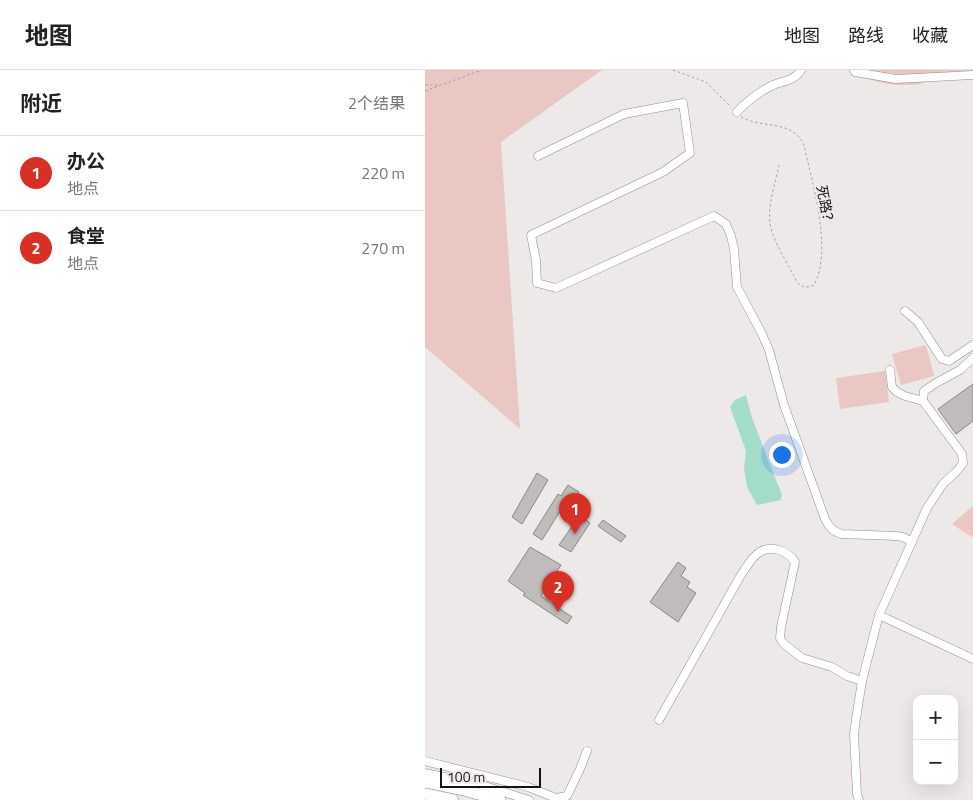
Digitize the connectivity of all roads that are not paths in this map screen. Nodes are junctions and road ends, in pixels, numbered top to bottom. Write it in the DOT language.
graph roads {
  1 [pos="801,70"];
  2 [pos="854,70"];
  3 [pos="973,75"];
  4 [pos="737,112"];
  5 [pos="539,156"];
  6 [pos="905,311"];
  7 [pos="973,345"];
  8 [pos="973,358"];
  9 [pos="890,370"];
  10 [pos="923,401"];
  11 [pos="912,542"];
  12 [pos="879,615"];
  13 [pos="973,659"];
  14 [pos="862,681"];
  15 [pos="659,720"];
  16 [pos="587,751"];
  17 [pos="425,761"];
  18 [pos="425,773"];
  19 [pos="425,782"];
  20 [pos="425,794"];
  21 [pos="453,800"];
  22 [pos="500,800"];
  23 [pos="529,800"];
  24 [pos="859,800"];
  1 -- 4 [label="street"];
  2 -- 3 [label="street"];
  5 -- 11 [label="street"];
  6 -- 7 [label="street"];
  8 -- 10 [label="street"];
  9 -- 10 [label="street"];
  10 -- 11 [label="street"];
  11 -- 12 [label="street"];
  12 -- 13 [label="street"];
  12 -- 14 [label="street"];
  14 -- 15 [label="street"];
  14 -- 24 [label="street"];
  16 -- 17 [label="street"];
  18 -- 23 [label="street"];
  19 -- 22 [label="highway"];
  20 -- 21 [label="highway"];
}
